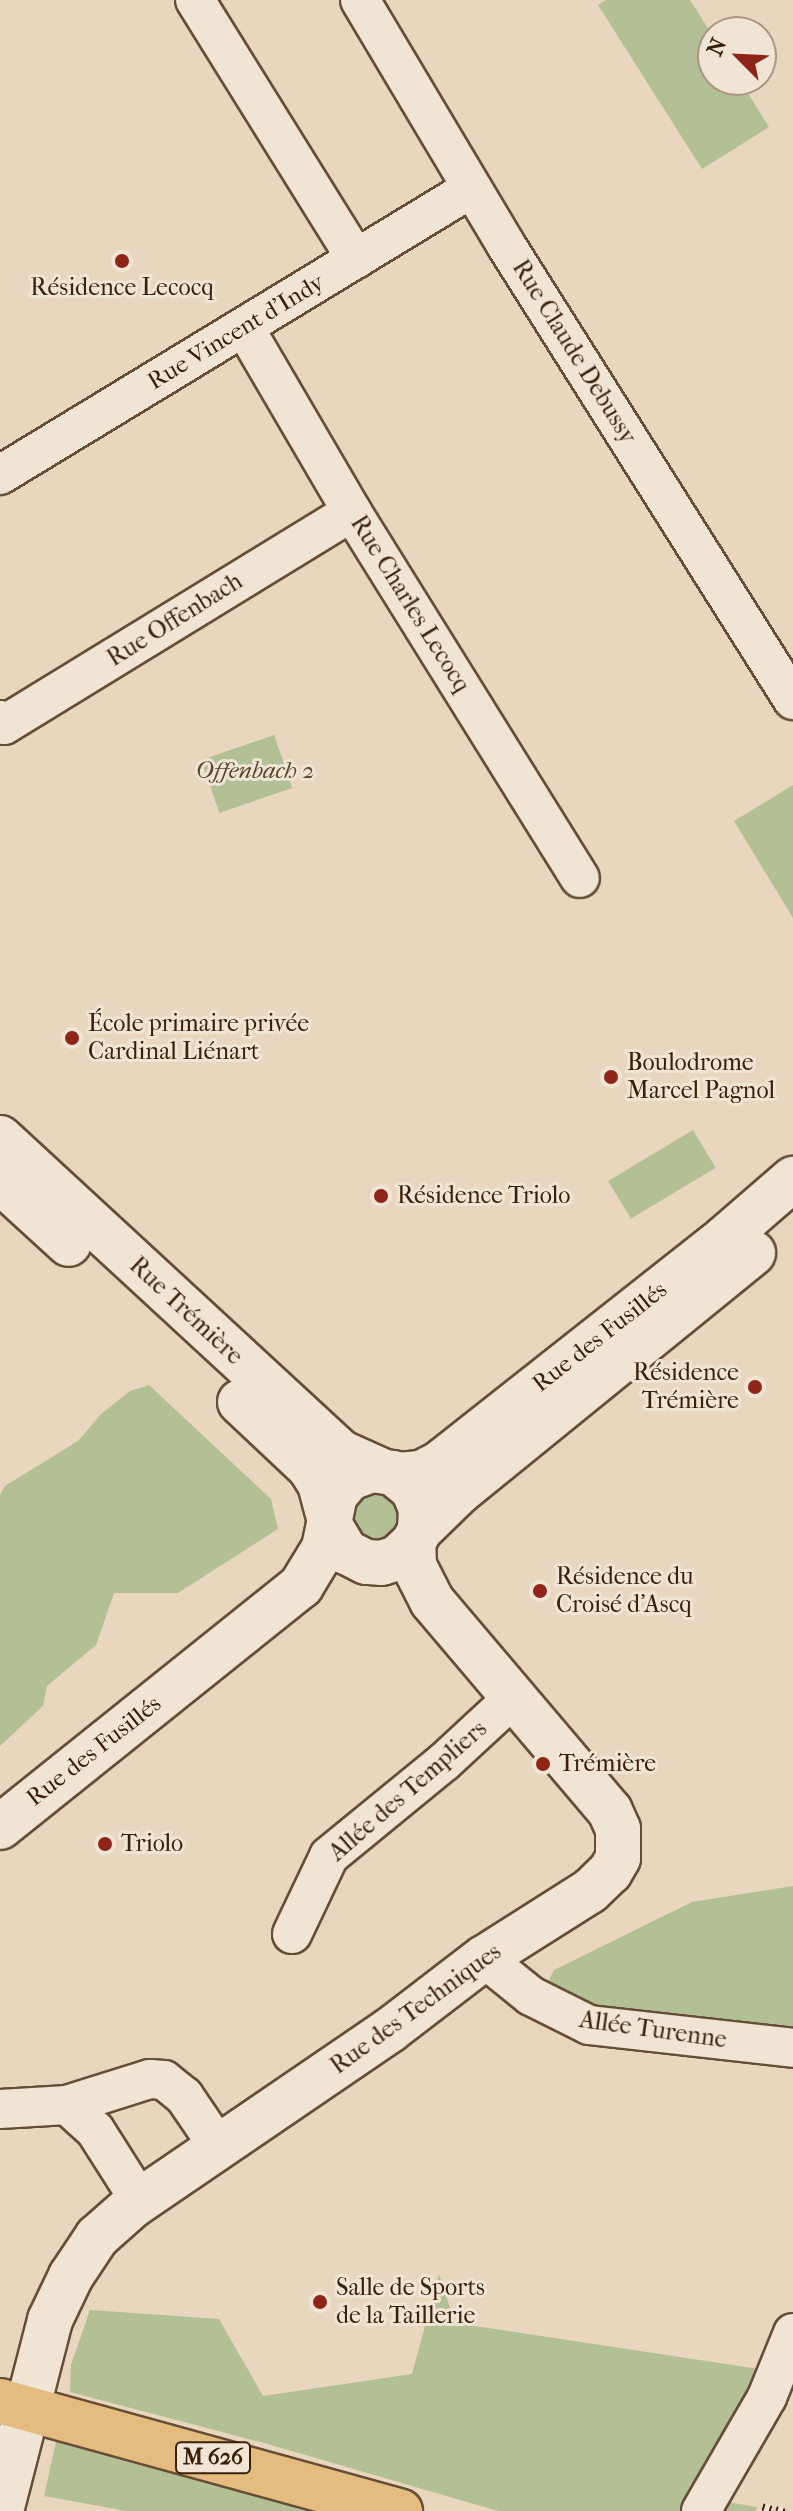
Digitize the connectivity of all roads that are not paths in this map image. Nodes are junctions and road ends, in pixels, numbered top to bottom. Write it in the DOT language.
graph roads {
  1 [pos="195,0"];
  2 [pos="360,0"];
  3 [pos="472,188"];
  4 [pos="356,259"];
  5 [pos="244,327"];
  6 [pos="0,475"];
  7 [pos="352,512"];
  8 [pos="793,700"];
  9 [pos="0,720"];
  10 [pos="580,878"];
  11 [pos="0,1138"];
  12 [pos="793,1179"];
  13 [pos="0,1181"];
  14 [pos="793,1219"];
  15 [pos="388,1473"];
  16 [pos="330,1522"];
  17 [pos="417,1537"];
  18 [pos="370,1563"];
  19 [pos="301,1586"];
  20 [pos="432,1601"];
  21 [pos="513,1698"];
  22 [pos="0,1827"];
  23 [pos="292,1934"];
  24 [pos="484,1958"];
  25 [pos="793,2048"];
  26 [pos="67,2105"];
  27 [pos="0,2109"];
  28 [pos="218,2146"];
  29 [pos="140,2201"];
  30 [pos="793,2333"];
  31 [pos="7,2406"];
  32 [pos="3,2500"];
  33 [pos="400,2511"];
  34 [pos="701,2511"];
  1 -- 4 [label="street"];
  2 -- 3 [label="street, Rue Claude Debussy"];
  3 -- 4 [label="street, Rue Vincent d'Indy"];
  3 -- 8 [label="street, Rue Claude Debussy"];
  4 -- 5 [label="street, Rue Vincent d'Indy"];
  5 -- 6 [label="street, Rue Vincent d'Indy"];
  5 -- 7 [label="street, Rue Charles Lecocq"];
  7 -- 9 [label="street, Rue Offenbach"];
  7 -- 10 [label="street, Rue Charles Lecocq"];
  11 -- 15 [label="main road, Rue Trémière"];
  12 -- 15 [label="main road, Rue des Fusillés"];
  13 -- 16 [label="main road, Rue Trémière"];
  14 -- 17 [label="main road, Rue des Fusillés"];
  15 -- 16 [label="main road, Rue des Fusillés"];
  15 -- 17 [label="main road"];
  16 -- 18 [label="main road"];
  16 -- 19 [label="main road, Rue des Fusillés"];
  17 -- 18 [label="main road, Rue des Fusillés"];
  17 -- 20 [label="main road, Rue des Techniques"];
  18 -- 19 [label="main road, Rue des Fusillés"];
  18 -- 20 [label="main road, Rue des Techniques"];
  19 -- 22 [label="main road, Rue des Fusillés"];
  20 -- 21 [label="main road, Rue des Techniques"];
  21 -- 23 [label="street, Allée des Templiers"];
  21 -- 24 [label="main road, Rue des Techniques"];
  24 -- 25 [label="street, Allée Turenne"];
  24 -- 28 [label="main road, Rue des Techniques"];
  26 -- 27 [label="street"];
  26 -- 28 [label="street"];
  26 -- 29 [label="street"];
  28 -- 29 [label="main road, Rue des Techniques"];
  29 -- 31 [label="main road, Rue des Techniques"];
  30 -- 34 [label="street"];
  31 -- 32 [label="main road, Rue des Techniques"];
  31 -- 33 [label="main road, M 626"];
}
